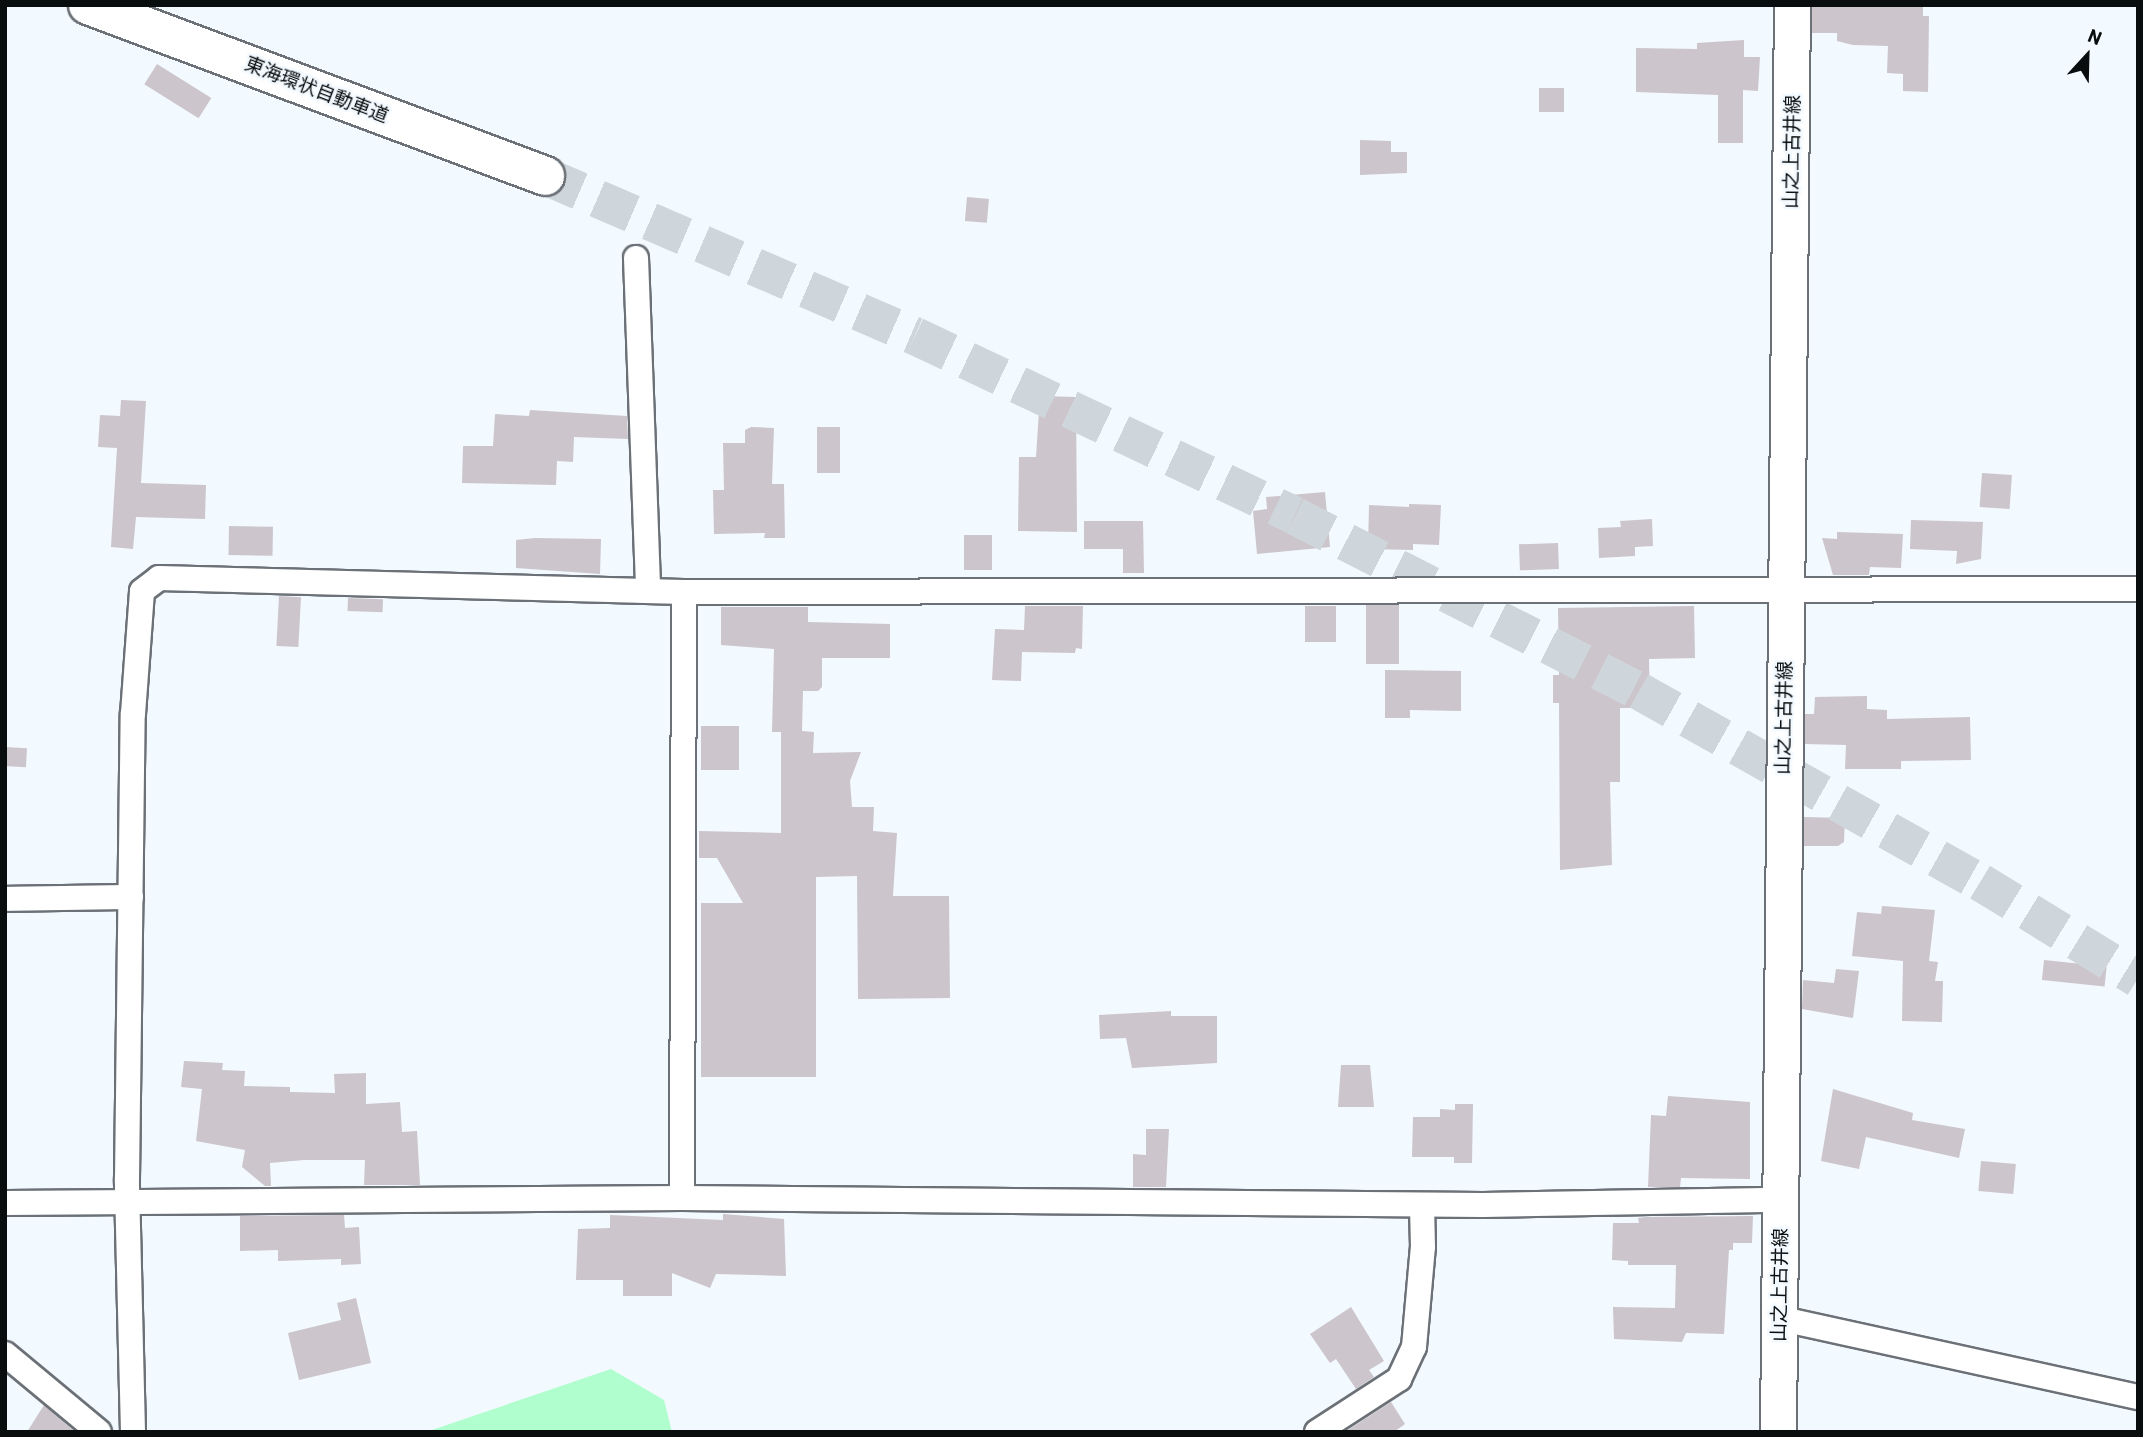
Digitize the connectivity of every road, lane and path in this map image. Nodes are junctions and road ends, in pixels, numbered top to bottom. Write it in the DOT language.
graph roads {
  1 [pos="88,5"];
  2 [pos="1792,5"];
  3 [pos="545,176"];
  4 [pos="636,258"];
  5 [pos="1786,589"];
  6 [pos="648,590"];
  7 [pos="2138,590"];
  8 [pos="684,592"];
  9 [pos="131,897"];
  10 [pos="5,900"];
  11 [pos="682,1198"];
  12 [pos="129,1199"];
  13 [pos="1780,1200"];
  14 [pos="5,1203"];
  15 [pos="1422,1205"];
  16 [pos="1778,1318"];
  17 [pos="5,1354"];
  18 [pos="2138,1397"];
  19 [pos="99,1432"];
  20 [pos="133,1432"];
  21 [pos="1317,1432"];
  22 [pos="1778,1432"];
  1 -- 3 [label="highway, 東海環状自動車道"];
  2 -- 5 [label="main road, 山之上古井線"];
  4 -- 6 [label="street"];
  5 -- 7 [label="street"];
  5 -- 8 [label="street"];
  5 -- 13 [label="main road, 山之上古井線"];
  6 -- 8 [label="street"];
  6 -- 9 [label="street"];
  8 -- 11 [label="street"];
  9 -- 10 [label="street"];
  9 -- 12 [label="street"];
  11 -- 12 [label="street"];
  11 -- 15 [label="street"];
  12 -- 14 [label="street"];
  12 -- 20 [label="street"];
  13 -- 15 [label="street"];
  13 -- 16 [label="main road, 山之上古井線"];
  15 -- 21 [label="street"];
  16 -- 18 [label="street"];
  16 -- 22 [label="main road, 山之上古井線"];
  17 -- 19 [label="street"];
}
